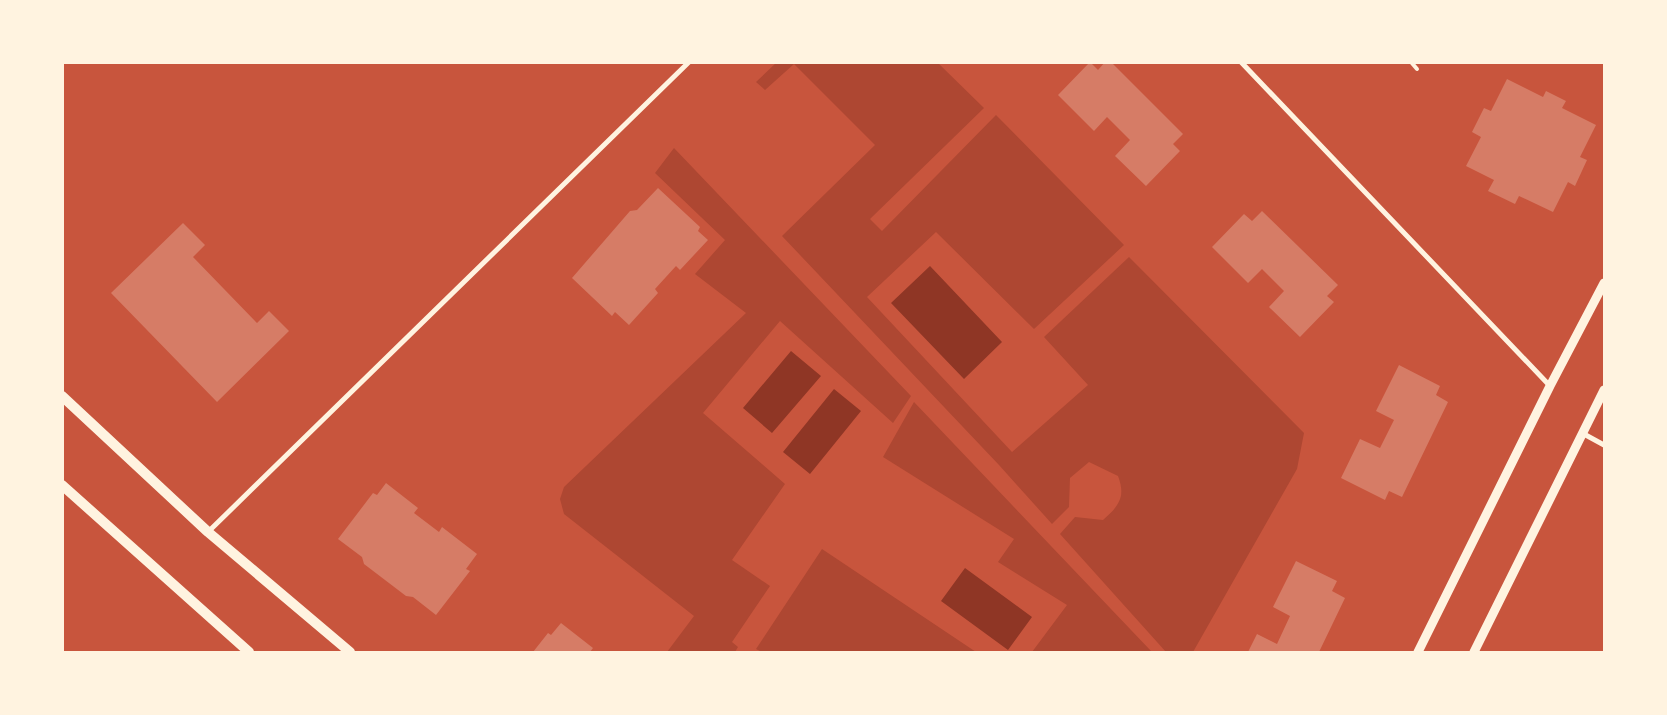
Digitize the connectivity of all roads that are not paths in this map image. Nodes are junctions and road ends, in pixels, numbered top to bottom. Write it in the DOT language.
graph roads {
  1 [pos="689,62"];
  2 [pos="1241,62"];
  3 [pos="1411,62"];
  4 [pos="1417,69"];
  5 [pos="1604,283"];
  6 [pos="1550,386"];
  7 [pos="1604,390"];
  8 [pos="62,396"];
  9 [pos="1582,433"];
  10 [pos="1604,445"];
  11 [pos="62,485"];
  12 [pos="208,532"];
  13 [pos="249,652"];
  14 [pos="350,652"];
  15 [pos="1418,652"];
  16 [pos="1474,652"];
  1 -- 12 [label="street"];
  2 -- 6 [label="street"];
  3 -- 4 [label="lane"];
  5 -- 6 [label="street"];
  6 -- 15 [label="street"];
  7 -- 9 [label="street"];
  8 -- 12 [label="main road"];
  9 -- 10 [label="street"];
  9 -- 16 [label="street"];
  11 -- 13 [label="main road"];
  12 -- 14 [label="main road"];
}
